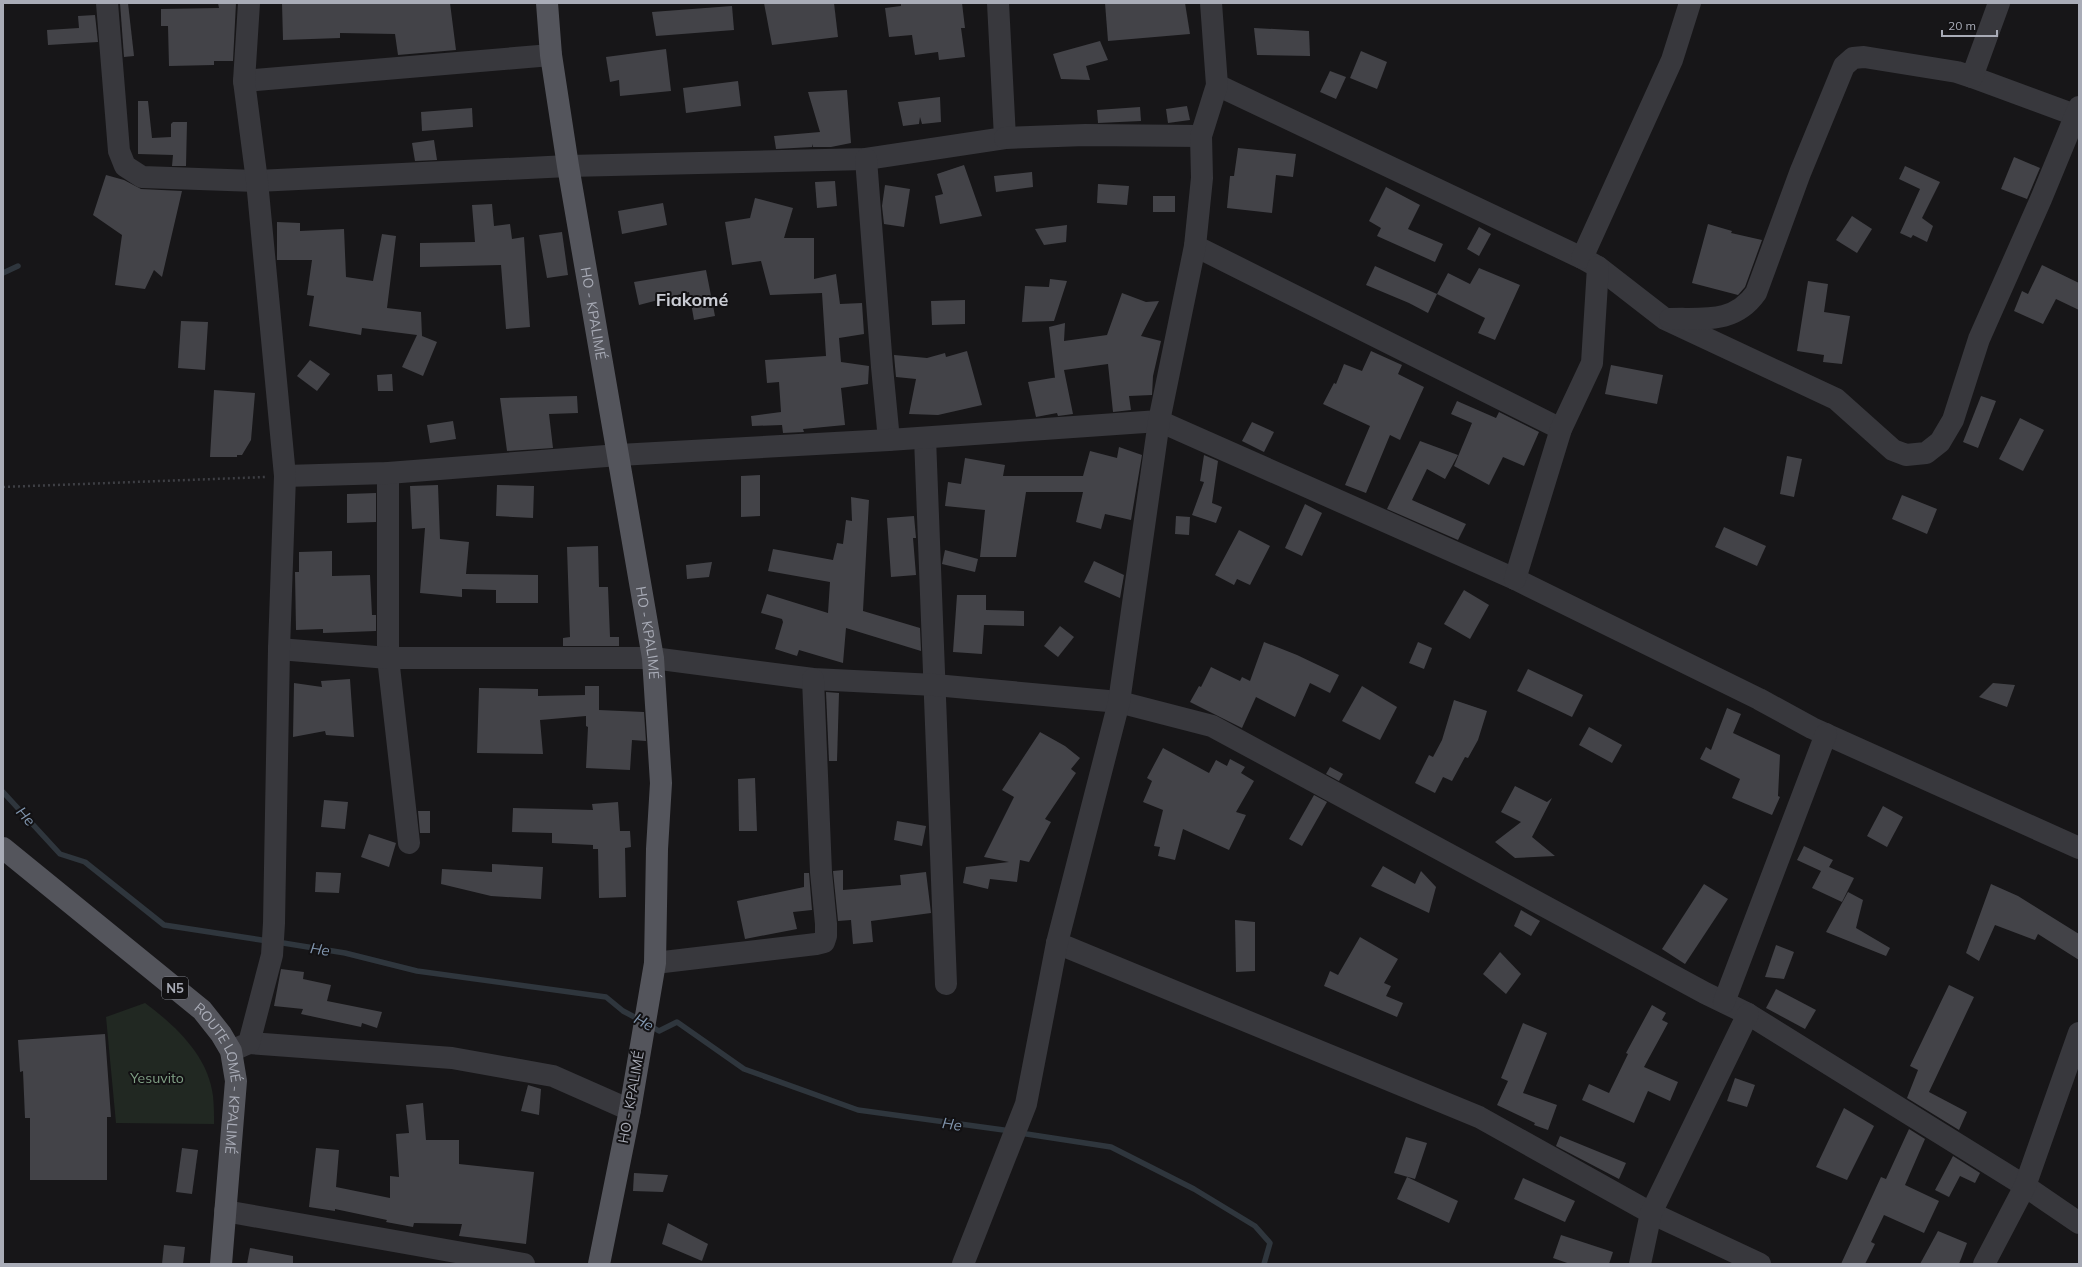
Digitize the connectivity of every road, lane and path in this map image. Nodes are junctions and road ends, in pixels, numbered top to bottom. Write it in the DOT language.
graph roads {
  1 [pos="107,3"];
  2 [pos="249,3"];
  3 [pos="547,3"];
  4 [pos="998,3"];
  5 [pos="1211,3"];
  6 [pos="1690,3"];
  7 [pos="1999,3"];
  8 [pos="551,55"];
  9 [pos="1972,77"];
  10 [pos="244,81"];
  11 [pos="1217,85"];
  12 [pos="2077,111"];
  13 [pos="1201,136"];
  14 [pos="1005,138"];
  15 [pos="866,159"];
  16 [pos="568,166"];
  17 [pos="257,181"];
  18 [pos="1195,246"];
  19 [pos="1590,263"];
  20 [pos="1665,319"];
  21 [pos="1159,421"];
  22 [pos="1562,429"];
  23 [pos="925,438"];
  24 [pos="889,440"];
  25 [pos="619,455"];
  26 [pos="388,473"];
  27 [pos="285,476"];
  28 [pos="3,487"];
  29 [pos="1516,580"];
  30 [pos="279,650"];
  31 [pos="388,658"];
  32 [pos="653,658"];
  33 [pos="813,679"];
  34 [pos="935,685"];
  35 [pos="1119,702"];
  36 [pos="1826,734"];
  37 [pos="409,843"];
  38 [pos="3,848"];
  39 [pos="2079,848"];
  40 [pos="1057,943"];
  41 [pos="655,963"];
  42 [pos="946,984"];
  43 [pos="1724,1002"];
  44 [pos="1748,1014"];
  45 [pos="2079,1033"];
  46 [pos="240,1047"];
  47 [pos="630,1110"];
  48 [pos="2025,1186"];
  49 [pos="225,1210"];
  50 [pos="1651,1213"];
  51 [pos="2079,1223"];
  52 [pos="221,1264"];
  53 [pos="524,1264"];
  54 [pos="599,1264"];
  55 [pos="963,1264"];
  56 [pos="1640,1264"];
  57 [pos="1760,1264"];
  58 [pos="1984,1264"];
  1 -- 17 [label="street"];
  2 -- 10 [label="street"];
  3 -- 8 [label="main road, HO - KPALIMÉ"];
  4 -- 14 [label="street"];
  5 -- 11 [label="street"];
  6 -- 19 [label="street"];
  7 -- 9 [label="street"];
  8 -- 10 [label="street"];
  8 -- 16 [label="main road, HO - KPALIMÉ"];
  9 -- 12 [label="street"];
  9 -- 20 [label="street"];
  10 -- 17 [label="street"];
  11 -- 13 [label="street"];
  11 -- 19 [label="street"];
  12 -- 20 [label="street"];
  13 -- 14 [label="street"];
  13 -- 18 [label="street"];
  14 -- 15 [label="street"];
  15 -- 16 [label="street"];
  15 -- 24 [label="street"];
  16 -- 17 [label="street"];
  16 -- 25 [label="main road, HO - KPALIMÉ"];
  17 -- 27 [label="street"];
  18 -- 21 [label="street"];
  18 -- 22 [label="street"];
  19 -- 20 [label="street"];
  19 -- 22 [label="street"];
  21 -- 23 [label="street"];
  21 -- 29 [label="street"];
  21 -- 35 [label="street"];
  22 -- 29 [label="street"];
  23 -- 24 [label="street"];
  23 -- 34 [label="street"];
  24 -- 25 [label="street"];
  25 -- 26 [label="street"];
  25 -- 32 [label="main road, HO - KPALIMÉ"];
  26 -- 27 [label="street"];
  26 -- 31 [label="street"];
  27 -- 28 [label="path"];
  27 -- 30 [label="street"];
  29 -- 36 [label="street"];
  30 -- 31 [label="street"];
  30 -- 46 [label="street"];
  31 -- 32 [label="street"];
  31 -- 37 [label="street"];
  32 -- 33 [label="street"];
  32 -- 41 [label="main road, HO - KPALIMÉ"];
  33 -- 34 [label="street"];
  33 -- 41 [label="street"];
  34 -- 35 [label="street"];
  34 -- 42 [label="street"];
  35 -- 40 [label="street"];
  35 -- 43 [label="street"];
  36 -- 39 [label="street"];
  36 -- 43 [label="street"];
  38 -- 46 [label="main road, ROUTE LOMÉ - KPALIMÉ / N5"];
  40 -- 50 [label="street"];
  40 -- 55 [label="street"];
  41 -- 47 [label="main road, HO - KPALIMÉ"];
  43 -- 44 [label="street"];
  44 -- 48 [label="street"];
  44 -- 50 [label="street"];
  45 -- 48 [label="street"];
  46 -- 47 [label="street"];
  46 -- 49 [label="main road, ROUTE LOMÉ - KPALIMÉ / N5"];
  47 -- 54 [label="main road, HO - KPALIMÉ"];
  48 -- 51 [label="street"];
  48 -- 58 [label="street"];
  49 -- 52 [label="main road, N5"];
  49 -- 53 [label="street"];
  50 -- 56 [label="street"];
  50 -- 57 [label="street"];
}
